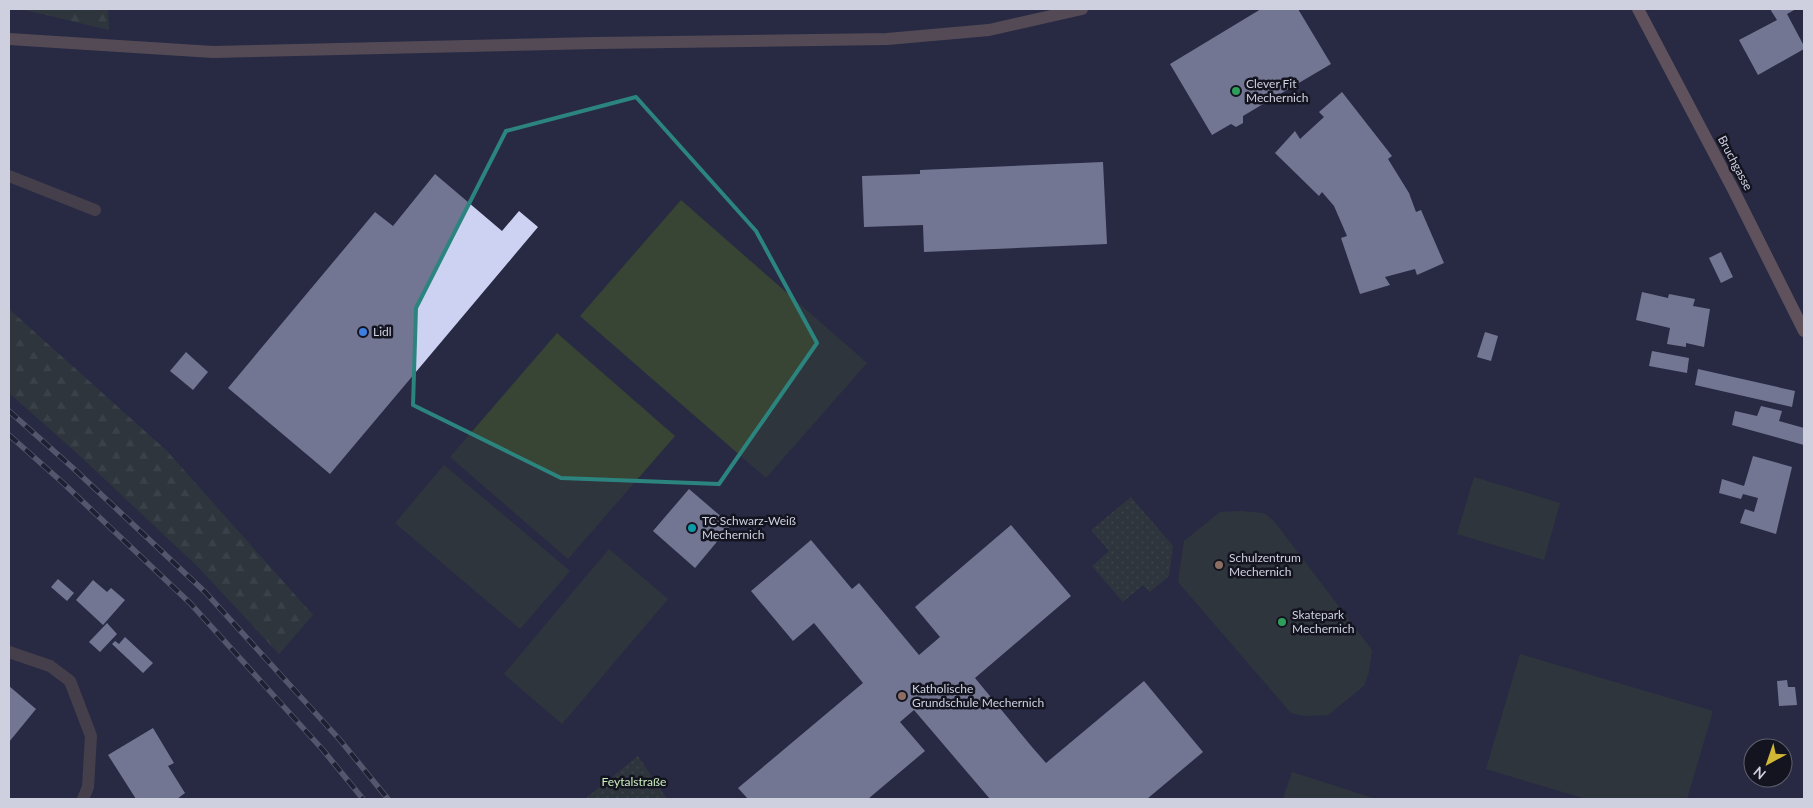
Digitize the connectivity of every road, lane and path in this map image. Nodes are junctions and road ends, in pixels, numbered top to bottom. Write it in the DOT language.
graph roads {
  1 [pos="1082,9"];
  2 [pos="1638,9"];
  3 [pos="9,39"];
  4 [pos="9,176"];
  5 [pos="94,210"];
  6 [pos="1804,330"];
  7 [pos="9,652"];
  8 [pos="83,799"];
  1 -- 3 [label="main road"];
  2 -- 6 [label="main road, Bruchgasse"];
  4 -- 5 [label="street"];
  7 -- 8 [label="street"];
}
